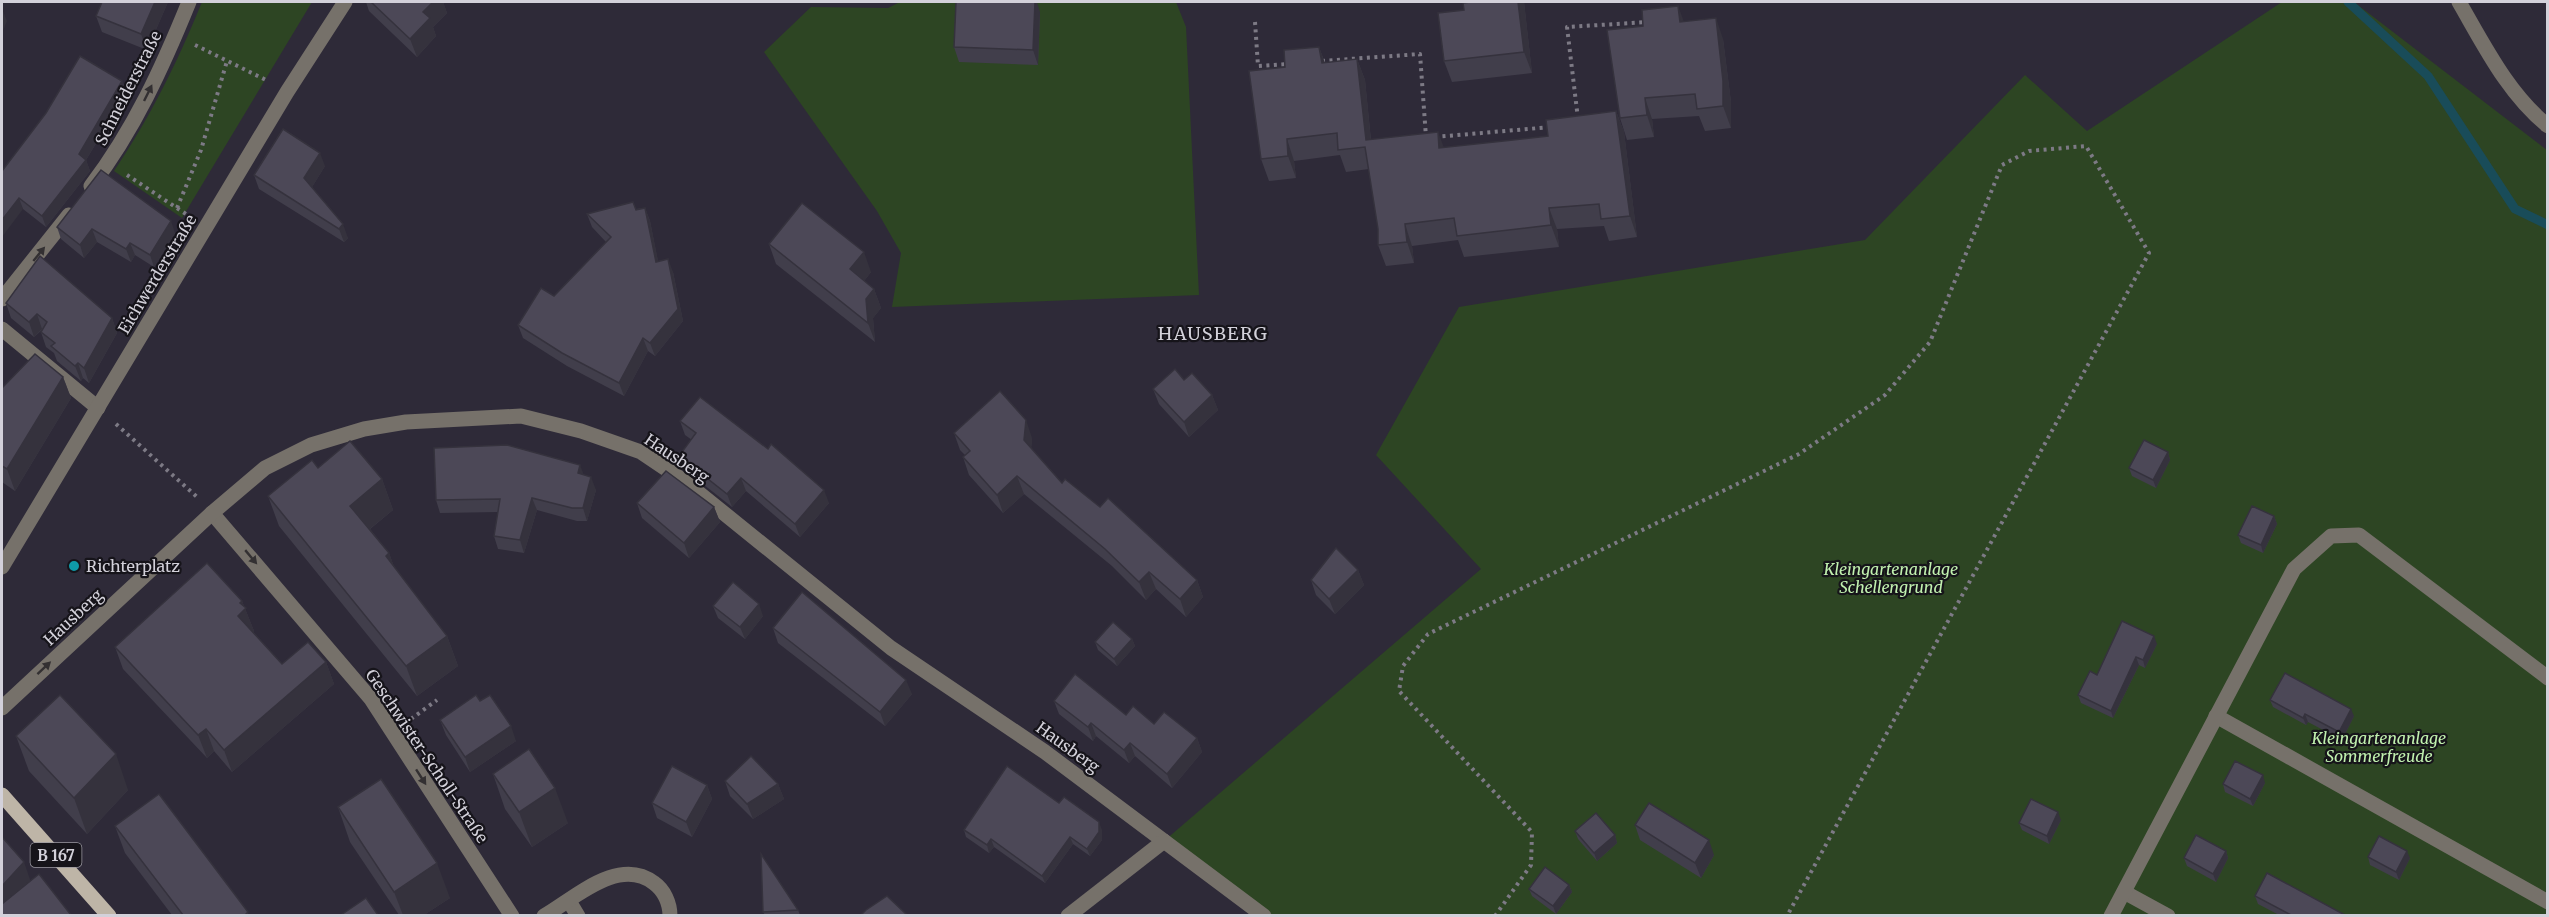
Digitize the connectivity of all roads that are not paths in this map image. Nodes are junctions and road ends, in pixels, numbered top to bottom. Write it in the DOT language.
graph roads {
  1 [pos="189,2"];
  2 [pos="345,2"];
  3 [pos="2458,2"];
  4 [pos="2547,126"];
  5 [pos="2,299"];
  6 [pos="2,329"];
  7 [pos="98,408"];
  8 [pos="212,513"];
  9 [pos="2,567"];
  10 [pos="2547,678"];
  11 [pos="2,708"];
  12 [pos="2216,716"];
  13 [pos="2,795"];
  14 [pos="1164,841"];
  15 [pos="2124,892"];
  16 [pos="569,901"];
  17 [pos="2547,902"];
  18 [pos="109,915"];
  19 [pos="512,915"];
  20 [pos="544,915"];
  21 [pos="578,915"];
  22 [pos="670,915"];
  23 [pos="1068,915"];
  24 [pos="1264,915"];
  25 [pos="2111,915"];
  26 [pos="2168,915"];
  5 -- 1 [label="street, Schneiderstraße, one-way"];
  2 -- 7 [label="street, Eichwerderstraße"];
  3 -- 4 [label="street"];
  6 -- 7 [label="street"];
  7 -- 9 [label="street, Eichwerderstraße"];
  11 -- 8 [label="street, Hausberg, one-way"];
  8 -- 14 [label="street, Hausberg"];
  8 -- 19 [label="street, Geschwister-Scholl-Straße, one-way"];
  10 -- 12 [label="street"];
  12 -- 15 [label="street"];
  12 -- 17 [label="street"];
  13 -- 18 [label="main road, B 167"];
  14 -- 23 [label="street"];
  14 -- 24 [label="street, Hausberg"];
  15 -- 25 [label="street"];
  15 -- 26 [label="street"];
  16 -- 20 [label="street"];
  16 -- 21 [label="street"];
  16 -- 22 [label="street"];
}
